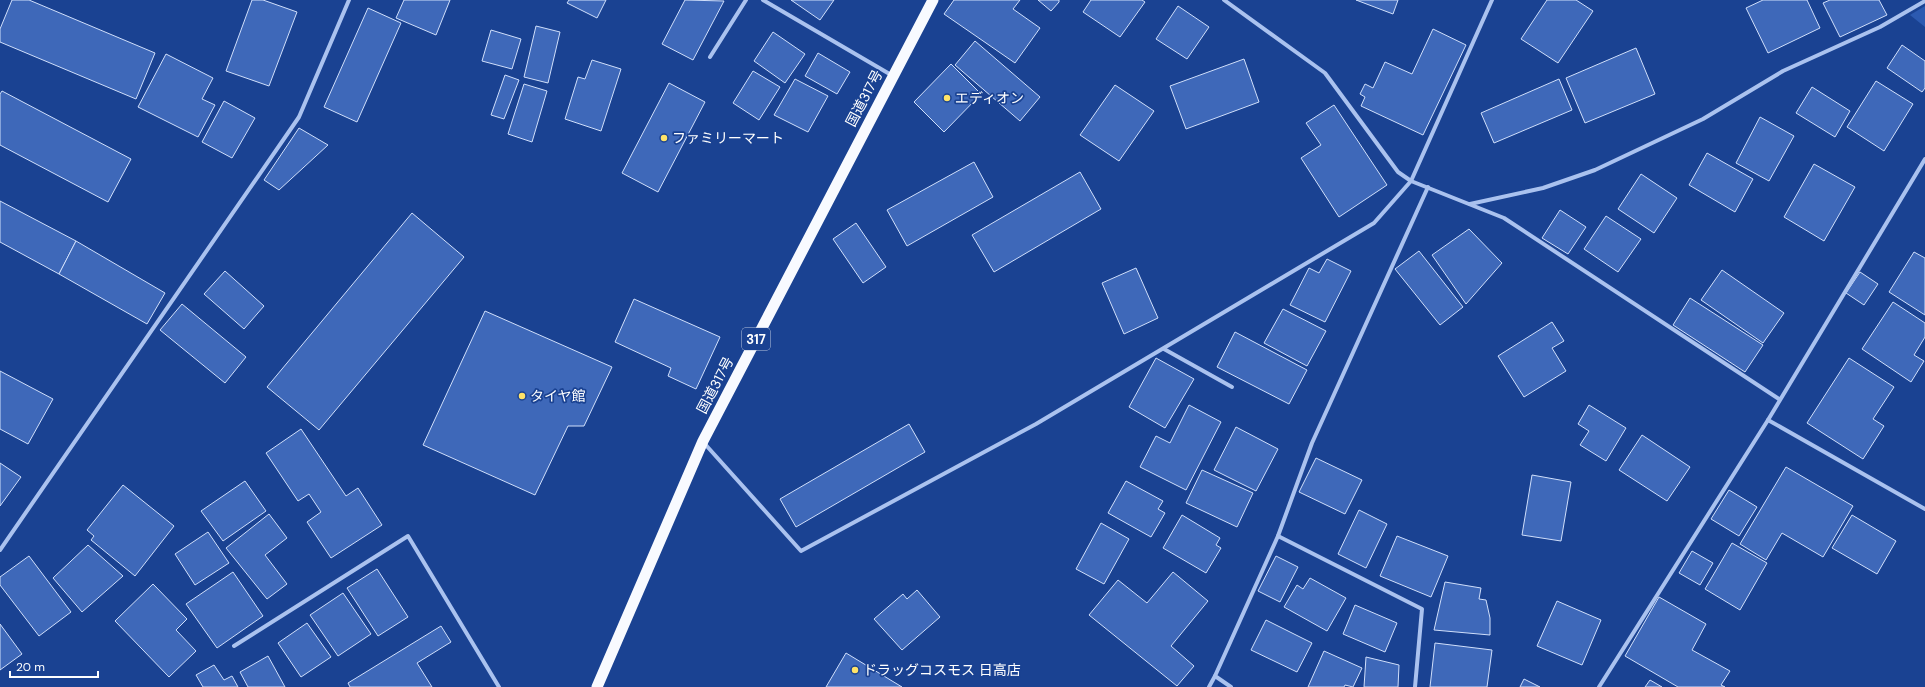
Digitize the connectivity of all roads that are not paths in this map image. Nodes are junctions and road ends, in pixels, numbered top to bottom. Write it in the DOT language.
graph roads {
  1 [pos="349,0"];
  2 [pos="746,0"];
  3 [pos="763,0"];
  4 [pos="933,0"];
  5 [pos="1224,0"];
  6 [pos="1492,0"];
  7 [pos="1925,0"];
  8 [pos="710,57"];
  9 [pos="893,76"];
  10 [pos="1925,159"];
  11 [pos="1411,181"];
  12 [pos="1428,188"];
  13 [pos="1470,204"];
  14 [pos="1164,349"];
  15 [pos="1232,387"];
  16 [pos="1779,399"];
  17 [pos="1768,420"];
  18 [pos="703,441"];
  19 [pos="1925,509"];
  20 [pos="1278,536"];
  21 [pos="0,550"];
  22 [pos="234,646"];
  23 [pos="1215,676"];
  24 [pos="498,687"];
  25 [pos="597,687"];
  26 [pos="1209,687"];
  27 [pos="1231,687"];
  28 [pos="1415,687"];
  29 [pos="1599,687"];
  1 -- 21 [label="street"];
  2 -- 8 [label="street"];
  3 -- 9 [label="street"];
  4 -- 9 [label="highway, 国道317号 / 317"];
  5 -- 11 [label="street"];
  6 -- 11 [label="street"];
  7 -- 13 [label="street"];
  9 -- 18 [label="highway, 国道317号 / 317"];
  10 -- 16 [label="street"];
  11 -- 12 [label="street"];
  11 -- 14 [label="street"];
  12 -- 13 [label="street"];
  12 -- 20 [label="street"];
  13 -- 16 [label="street"];
  14 -- 15 [label="street"];
  14 -- 18 [label="street"];
  16 -- 17 [label="street"];
  17 -- 19 [label="street"];
  17 -- 29 [label="street"];
  18 -- 25 [label="highway, 国道317号 / 317"];
  20 -- 23 [label="street"];
  20 -- 28 [label="street"];
  22 -- 24 [label="street"];
  23 -- 26 [label="street"];
  23 -- 27 [label="street"];
}
